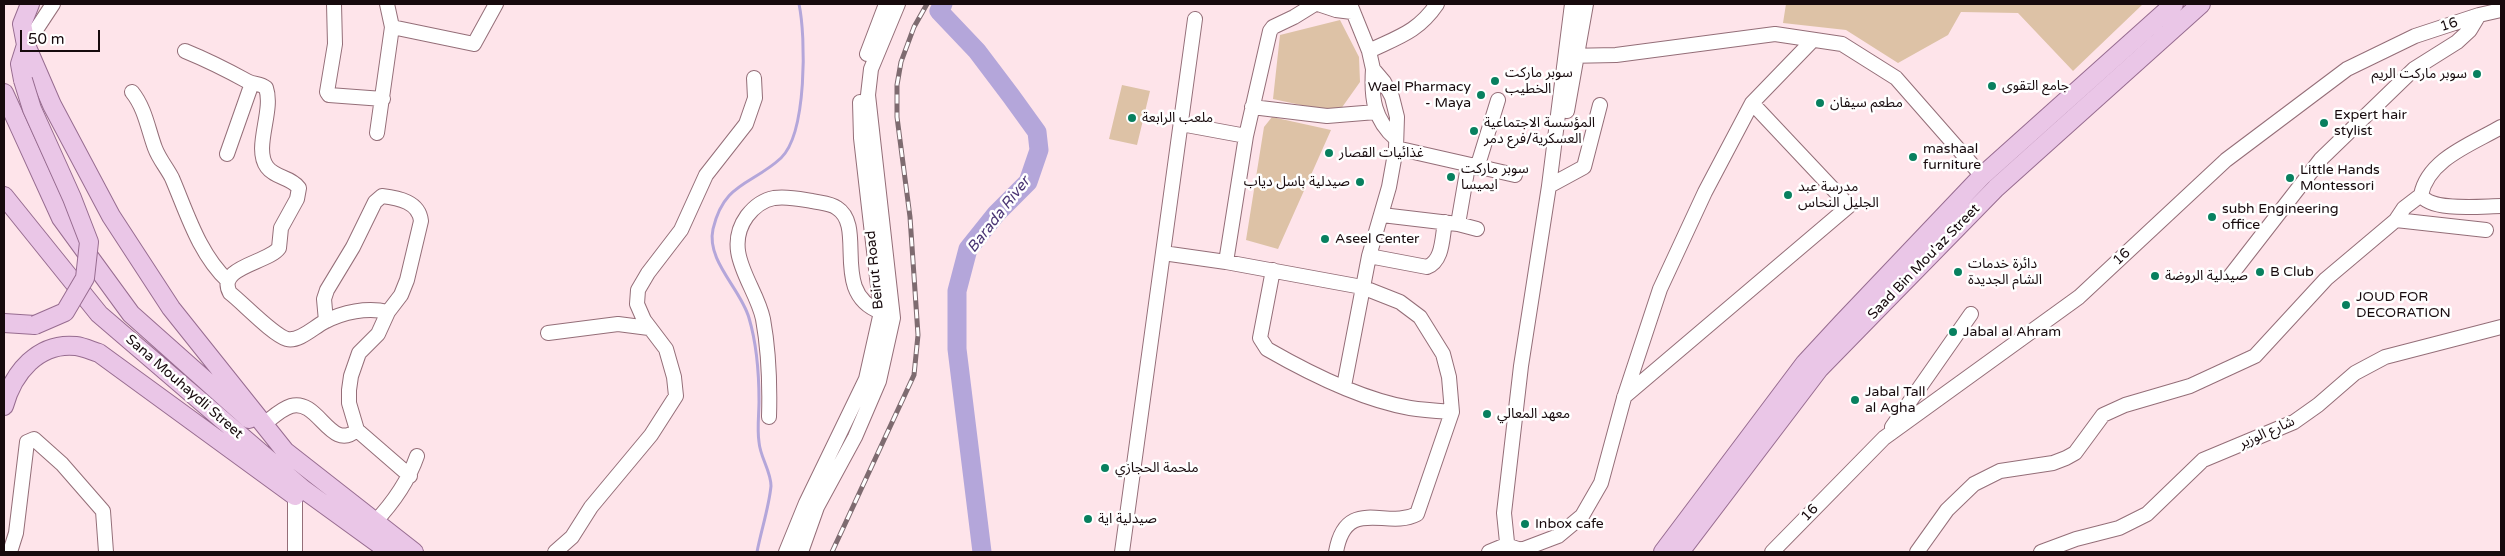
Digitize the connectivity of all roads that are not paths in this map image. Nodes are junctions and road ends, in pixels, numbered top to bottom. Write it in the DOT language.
graph roads {
  1 [pos="30,4"];
  2 [pos="53,4"];
  3 [pos="334,4"];
  4 [pos="387,4"];
  5 [pos="496,4"];
  6 [pos="886,4"];
  7 [pos="898,4"];
  8 [pos="1316,4"];
  9 [pos="1436,4"];
  10 [pos="1572,4"];
  11 [pos="1586,4"];
  12 [pos="2174,4"];
  13 [pos="2201,4"];
  14 [pos="1351,8"];
  15 [pos="2501,10"];
  16 [pos="2478,15"];
  17 [pos="1195,19"];
  18 [pos="392,27"];
  19 [pos="1813,40"];
  20 [pos="26,45"];
  21 [pos="185,51"];
  22 [pos="1369,51"];
  23 [pos="1572,56"];
  24 [pos="1372,70"];
  25 [pos="754,78"];
  26 [pos="252,83"];
  27 [pos="132,92"];
  28 [pos="4,93"];
  29 [pos="383,99"];
  30 [pos="1498,100"];
  31 [pos="1752,102"];
  32 [pos="1600,105"];
  33 [pos="1252,106"];
  34 [pos="1376,112"];
  35 [pos="1181,124"];
  36 [pos="2501,128"];
  37 [pos="377,132"];
  38 [pos="1246,136"];
  39 [pos="1396,144"];
  40 [pos="227,154"];
  41 [pos="1473,167"];
  42 [pos="1516,175"];
  43 [pos="1982,176"];
  44 [pos="1549,186"];
  45 [pos="2421,195"];
  46 [pos="4,196"];
  47 [pos="2501,206"];
  48 [pos="1382,216"];
  49 [pos="2396,220"];
  50 [pos="1451,223"];
  51 [pos="1477,229"];
  52 [pos="2486,230"];
  53 [pos="1163,254"];
  54 [pos="1369,256"];
  55 [pos="1226,262"];
  56 [pos="1274,270"];
  57 [pos="2231,275"];
  58 [pos="228,281"];
  59 [pos="1362,287"];
  60 [pos="388,312"];
  61 [pos="881,312"];
  62 [pos="1971,314"];
  63 [pos="326,321"];
  64 [pos="4,323"];
  65 [pos="2501,327"];
  66 [pos="649,328"];
  67 [pos="548,333"];
  68 [pos="1344,386"];
  69 [pos="1624,398"];
  70 [pos="4,406"];
  71 [pos="1452,412"];
  72 [pos="769,417"];
  73 [pos="264,424"];
  74 [pos="358,430"];
  75 [pos="1884,438"];
  76 [pos="285,451"];
  77 [pos="417,456"];
  78 [pos="315,475"];
  79 [pos="410,476"];
  80 [pos="299,492"];
  81 [pos="374,522"];
  82 [pos="1507,548"];
  83 [pos="10,552"];
  84 [pos="106,552"];
  85 [pos="295,552"];
  86 [pos="390,552"];
  87 [pos="414,552"];
  88 [pos="555,552"];
  89 [pos="786,552"];
  90 [pos="801,552"];
  91 [pos="1122,552"];
  92 [pos="1336,552"];
  93 [pos="1489,552"];
  94 [pos="1663,552"];
  95 [pos="1680,552"];
  96 [pos="1772,552"];
  97 [pos="1917,552"];
  98 [pos="2040,552"];
  1 -- 20 [label="main road"];
  2 -- 20 [label="street"];
  3 -- 29 [label="street"];
  4 -- 18 [label="street"];
  5 -- 18 [label="street"];
  6 -- 61 [label="street, Beirut Road"];
  7 -- 90 [label="street"];
  8 -- 14 [label="street"];
  8 -- 33 [label="street"];
  9 -- 22 [label="street"];
  10 -- 23 [label="street"];
  11 -- 23 [label="street"];
  12 -- 43 [label="main road, Saad Bin Mou'az Street"];
  13 -- 95 [label="main road, Saad Bin Mou'az Street"];
  14 -- 22 [label="street"];
  15 -- 16 [label="street, 16"];
  16 -- 57 [label="street"];
  16 -- 75 [label="street, 16"];
  17 -- 35 [label="street"];
  18 -- 29 [label="street"];
  19 -- 23 [label="street"];
  19 -- 31 [label="street"];
  19 -- 43 [label="street"];
  20 -- 64 [label="main road, bridge"];
  20 -- 73 [label="main road"];
  21 -- 26 [label="street"];
  22 -- 24 [label="street"];
  23 -- 44 [label="street"];
  24 -- 34 [label="street"];
  24 -- 39 [label="street"];
  25 -- 66 [label="street"];
  26 -- 40 [label="street"];
  26 -- 58 [label="street"];
  27 -- 58 [label="street"];
  28 -- 76 [label="main road, Sana Mouhaydli Street"];
  29 -- 37 [label="street"];
  30 -- 41 [label="street"];
  31 -- 69 [label="street"];
  31 -- 69 [label="street"];
  32 -- 44 [label="street"];
  33 -- 34 [label="street"];
  33 -- 38 [label="street"];
  34 -- 39 [label="street"];
  35 -- 38 [label="street"];
  35 -- 53 [label="street"];
  36 -- 45 [label="street"];
  38 -- 55 [label="street"];
  39 -- 41 [label="street"];
  39 -- 48 [label="street"];
  41 -- 42 [label="street"];
  41 -- 50 [label="street"];
  43 -- 94 [label="main road, Saad Bin Mou'az Street"];
  44 -- 82 [label="street"];
  45 -- 47 [label="street"];
  45 -- 49 [label="street"];
  46 -- 80 [label="main road, Sana Mouhaydli Street"];
  48 -- 50 [label="street"];
  48 -- 54 [label="street"];
  49 -- 52 [label="street"];
  49 -- 97 [label="street"];
  50 -- 51 [label="street"];
  50 -- 54 [label="street"];
  53 -- 55 [label="street"];
  53 -- 91 [label="street"];
  54 -- 59 [label="street"];
  55 -- 56 [label="street"];
  56 -- 59 [label="street"];
  56 -- 68 [label="street"];
  58 -- 63 [label="street"];
  59 -- 68 [label="street"];
  59 -- 71 [label="street"];
  60 -- 63 [label="street"];
  60 -- 63 [label="street"];
  60 -- 74 [label="street"];
  61 -- 72 [label="street"];
  61 -- 89 [label="street, Beirut Road"];
  62 -- 75 [label="street"];
  65 -- 98 [label="street, شارع الوزير"];
  66 -- 67 [label="street"];
  66 -- 88 [label="street"];
  68 -- 71 [label="street"];
  69 -- 82 [label="street"];
  70 -- 80 [label="main road"];
  71 -- 92 [label="street"];
  73 -- 74 [label="street"];
  73 -- 76 [label="main road"];
  74 -- 79 [label="street"];
  75 -- 96 [label="street, 16"];
  76 -- 78 [label="main road"];
  77 -- 79 [label="street"];
  78 -- 80 [label="street"];
  78 -- 81 [label="main road"];
  79 -- 81 [label="street"];
  80 -- 85 [label="street"];
  80 -- 86 [label="main road, Sana Mouhaydli Street"];
  81 -- 87 [label="main road"];
  82 -- 93 [label="street"];
  83 -- 84 [label="street"];
}
